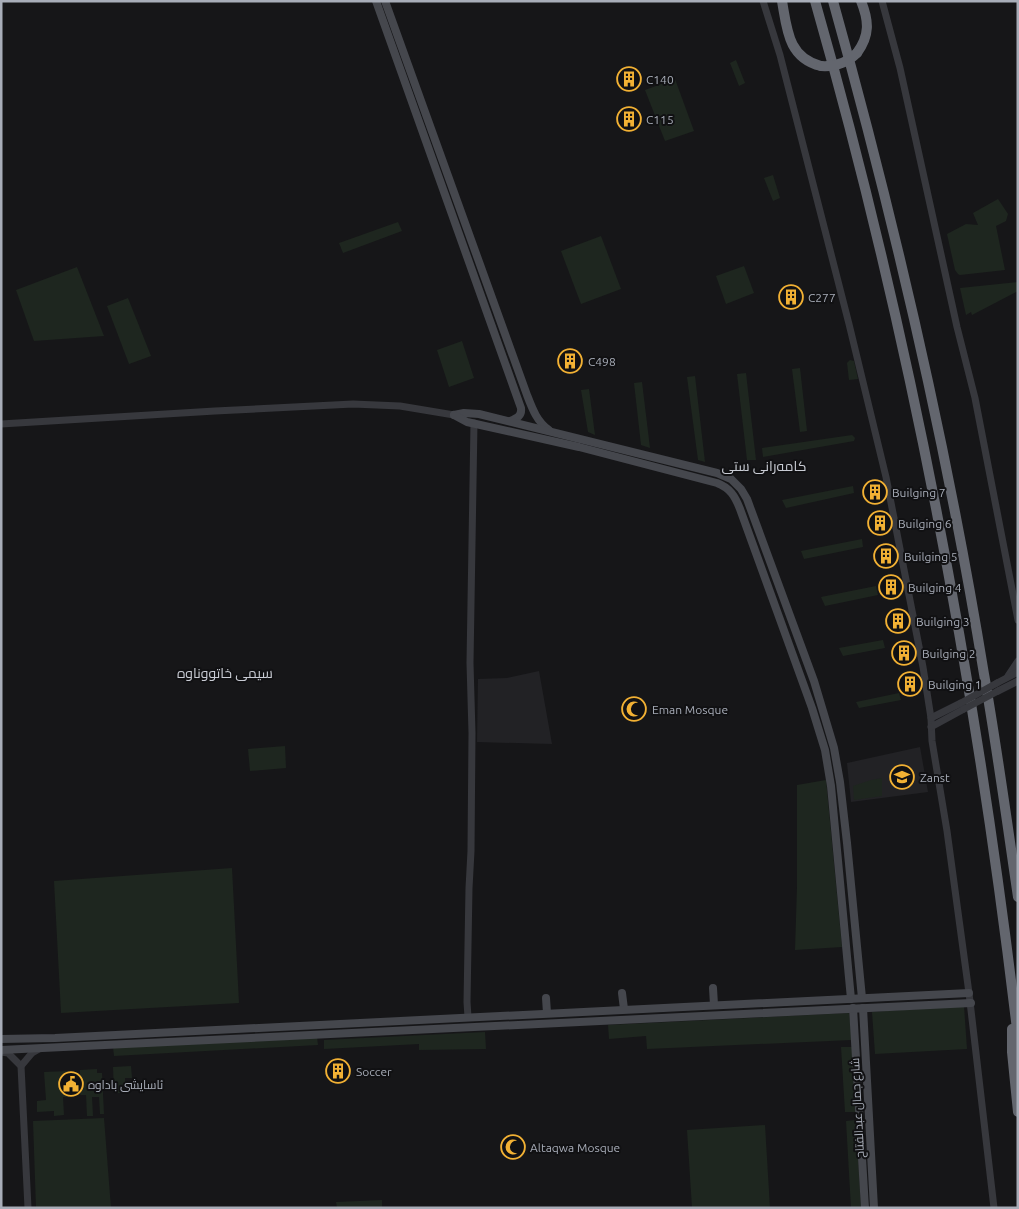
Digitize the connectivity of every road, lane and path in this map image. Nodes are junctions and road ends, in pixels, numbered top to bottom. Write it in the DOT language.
graph roads {
  1 [pos="376,1"];
  2 [pos="385,1"];
  3 [pos="763,1"];
  4 [pos="782,1"];
  5 [pos="815,1"];
  6 [pos="833,1"];
  7 [pos="862,1"];
  8 [pos="882,1"];
  9 [pos="398,38"];
  10 [pos="390,41"];
  11 [pos="464,220"];
  12 [pos="455,223"];
  13 [pos="454,416"];
  14 [pos="510,421"];
  15 [pos="474,423"];
  16 [pos="1,424"];
  17 [pos="553,432"];
  18 [pos="581,439"];
  19 [pos="579,447"];
  20 [pos="1018,620"];
  21 [pos="1018,661"];
  22 [pos="1018,672"];
  23 [pos="1006,678"];
  24 [pos="1017,682"];
  25 [pos="998,687"];
  26 [pos="963,706"];
  27 [pos="930,718"];
  28 [pos="931,727"];
  29 [pos="999,886"];
  30 [pos="1018,896"];
  31 [pos="713,988"];
  32 [pos="622,993"];
  33 [pos="969,993"];
  34 [pos="546,998"];
  35 [pos="862,998"];
  36 [pos="851,999"];
  37 [pos="970,1002"];
  38 [pos="714,1005"];
  39 [pos="659,1008"];
  40 [pos="853,1008"];
  41 [pos="862,1008"];
  42 [pos="624,1009"];
  43 [pos="546,1013"];
  44 [pos="468,1017"];
  45 [pos="659,1018"];
  46 [pos="396,1021"];
  47 [pos="383,1022"];
  48 [pos="397,1031"];
  49 [pos="384,1032"];
  50 [pos="56,1038"];
  51 [pos="1018,1038"];
  52 [pos="1,1039"];
  53 [pos="56,1048"];
  54 [pos="39,1049"];
  55 [pos="1,1051"];
  56 [pos="21,1066"];
  57 [pos="1018,1112"];
  58 [pos="873,1193"];
  59 [pos="864,1194"];
  60 [pos="28,1208"];
  61 [pos="865,1208"];
  62 [pos="874,1208"];
  63 [pos="994,1208"];
  1 -- 10 [label="main road"];
  2 -- 9 [label="main road"];
  3 -- 27 [label="street"];
  4 -- 7 [label="highway, bridge"];
  5 -- 29 [label="highway"];
  6 -- 30 [label="highway"];
  8 -- 20 [label="street"];
  9 -- 10 [label="main road"];
  9 -- 11 [label="main road"];
  10 -- 12 [label="main road"];
  11 -- 12 [label="main road"];
  11 -- 17 [label="main road"];
  12 -- 14 [label="main road"];
  13 -- 14 [label="main road"];
  13 -- 15 [label="main road"];
  13 -- 16 [label="street"];
  14 -- 17 [label="main road"];
  15 -- 19 [label="main road"];
  15 -- 44 [label="street"];
  17 -- 18 [label="main road"];
  18 -- 19 [label="main road"];
  18 -- 35 [label="main road"];
  19 -- 36 [label="main road"];
  21 -- 23 [label="street"];
  22 -- 23 [label="street"];
  23 -- 25 [label="street"];
  24 -- 25 [label="street"];
  25 -- 26 [label="street, bridge"];
  26 -- 27 [label="street"];
  26 -- 28 [label="street"];
  27 -- 28 [label="street"];
  28 -- 33 [label="street"];
  29 -- 51 [label="highway"];
  29 -- 57 [label="highway"];
  31 -- 38 [label="main road"];
  32 -- 42 [label="main road"];
  33 -- 35 [label="main road"];
  33 -- 37 [label="street"];
  34 -- 43 [label="main road"];
  35 -- 36 [label="main road"];
  36 -- 38 [label="main road"];
  37 -- 41 [label="main road"];
  37 -- 63 [label="street"];
  38 -- 39 [label="main road"];
  39 -- 42 [label="main road"];
  39 -- 45 [label="main road"];
  40 -- 41 [label="main road"];
  40 -- 45 [label="main road"];
  40 -- 59 [label="main road, شارع جمال عبدالفتاح"];
  41 -- 58 [label="main road, شارع جمال عبدالفتاح"];
  42 -- 43 [label="main road"];
  43 -- 44 [label="main road"];
  44 -- 46 [label="main road"];
  45 -- 48 [label="main road"];
  46 -- 47 [label="main road"];
  46 -- 48 [label="main road"];
  47 -- 49 [label="main road"];
  47 -- 50 [label="main road"];
  48 -- 49 [label="main road"];
  49 -- 53 [label="main road"];
  50 -- 52 [label="main road"];
  50 -- 53 [label="main road"];
  53 -- 54 [label="main road"];
  54 -- 55 [label="main road"];
  54 -- 56 [label="street"];
  55 -- 56 [label="street"];
  56 -- 60 [label="street"];
  58 -- 59 [label="main road"];
  58 -- 62 [label="main road, شارع جمال عبدالفتاح"];
  59 -- 61 [label="main road, شارع جمال عبدالفتاح"];
}
